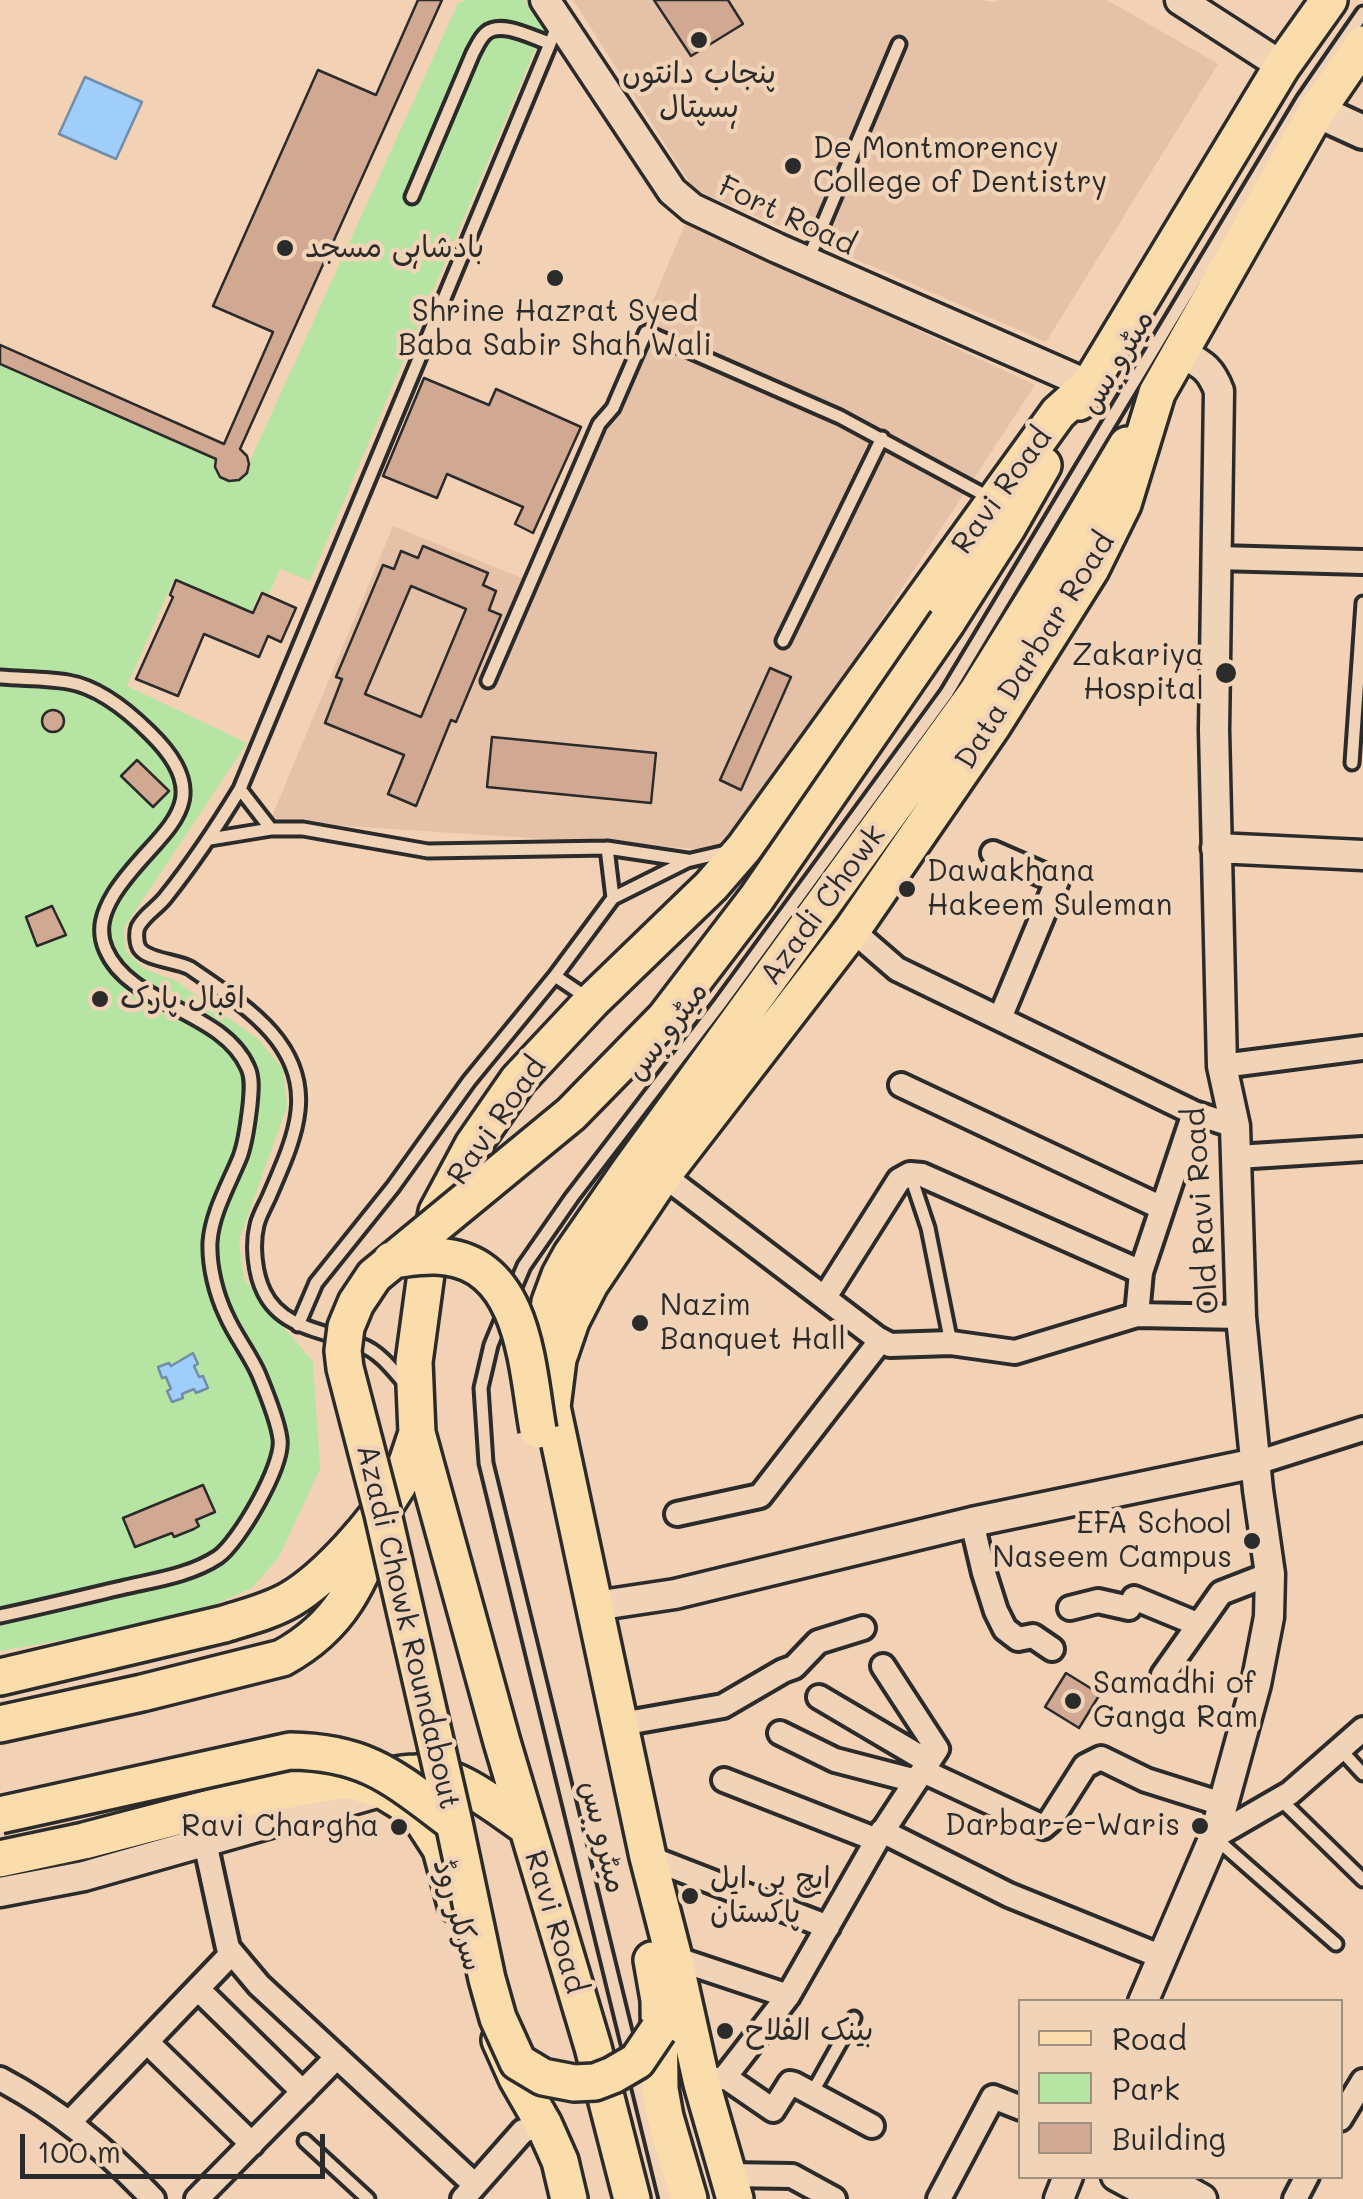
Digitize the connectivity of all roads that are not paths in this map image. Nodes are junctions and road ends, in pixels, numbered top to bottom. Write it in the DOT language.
graph roads {
  1 [pos="1180,0"];
  2 [pos="1329,0"];
  3 [pos="1363,13"];
  4 [pos="551,21"];
  5 [pos="899,44"];
  6 [pos="1363,44"];
  7 [pos="1282,66"];
  8 [pos="1318,112"];
  9 [pos="1363,132"];
  10 [pos="412,196"];
  11 [pos="807,262"];
  12 [pos="1180,352"];
  13 [pos="1089,385"];
  14 [pos="1157,393"];
  15 [pos="882,438"];
  16 [pos="994,500"];
  17 [pos="1218,558"];
  18 [pos="1363,562"];
  19 [pos="1363,603"];
  20 [pos="784,641"];
  21 [pos="0,677"];
  22 [pos="488,681"];
  23 [pos="1352,764"];
  24 [pos="240,789"];
  25 [pos="271,829"];
  26 [pos="210,839"];
  27 [pos="607,848"];
  28 [pos="744,848"];
  29 [pos="1216,848"];
  30 [pos="994,854"];
  31 [pos="1363,854"];
  32 [pos="688,860"];
  33 [pos="613,898"];
  34 [pos="852,930"];
  35 [pos="555,976"];
  36 [pos="592,1001"];
  37 [pos="1000,1018"];
  38 [pos="1363,1048"];
  39 [pos="1222,1066"];
  40 [pos="901,1085"];
  41 [pos="1194,1113"];
  42 [pos="1235,1126"];
  43 [pos="1363,1149"];
  44 [pos="1237,1157"];
  45 [pos="910,1174"];
  46 [pos="663,1175"];
  47 [pos="1162,1208"];
  48 [pos="391,1260"];
  49 [pos="1141,1272"];
  50 [pos="824,1297"];
  51 [pos="1137,1314"];
  52 [pos="1241,1317"];
  53 [pos="298,1325"];
  54 [pos="880,1340"];
  55 [pos="951,1343"];
  56 [pos="415,1396"];
  57 [pos="1363,1429"];
  58 [pos="538,1430"];
  59 [pos="417,1433"];
  60 [pos="1256,1463"];
  61 [pos="383,1514"];
  62 [pos="677,1514"];
  63 [pos="972,1522"];
  64 [pos="1270,1574"];
  65 [pos="595,1606"];
  66 [pos="1070,1608"];
  67 [pos="0,1616"];
  68 [pos="1197,1624"];
  69 [pos="863,1628"];
  70 [pos="1052,1649"];
  71 [pos="883,1666"];
  72 [pos="1164,1675"];
  73 [pos="0,1677"];
  74 [pos="819,1696"];
  75 [pos="0,1724"];
  76 [pos="621,1724"];
  77 [pos="1363,1729"];
  78 [pos="780,1733"];
  79 [pos="1340,1749"];
  80 [pos="922,1771"];
  81 [pos="1363,1774"];
  82 [pos="724,1780"];
  83 [pos="370,1787"];
  84 [pos="1280,1799"];
  85 [pos="1222,1804"];
  86 [pos="0,1815"];
  87 [pos="454,1823"];
  88 [pos="527,1827"];
  89 [pos="880,1836"];
  90 [pos="1214,1838"];
  91 [pos="205,1842"];
  92 [pos="648,1856"];
  93 [pos="0,1859"];
  94 [pos="1363,1880"];
  95 [pos="0,1892"];
  96 [pos="828,1927"];
  97 [pos="1336,1944"];
  98 [pos="232,1953"];
  99 [pos="1162,1956"];
  100 [pos="674,1958"];
  101 [pos="198,1989"];
  102 [pos="788,1996"];
  103 [pos="1144,1999"];
  104 [pos="854,2018"];
  105 [pos="658,2030"];
  106 [pos="147,2042"];
  107 [pos="337,2058"];
  108 [pos="518,2062"];
  109 [pos="0,2079"];
  110 [pos="713,2080"];
  111 [pos="1363,2080"];
  112 [pos="303,2092"];
  113 [pos="812,2092"];
  114 [pos="1018,2107"];
  115 [pos="1343,2114"];
  116 [pos="70,2123"];
  117 [pos="544,2125"];
  118 [pos="872,2126"];
  119 [pos="306,2142"];
  120 [pos="252,2144"];
  121 [pos="1122,2179"];
  122 [pos="1166,2179"];
  123 [pos="732,2187"];
  124 [pos="469,2192"];
  125 [pos="153,2199"];
  126 [pos="197,2199"];
  127 [pos="368,2199"];
  128 [pos="569,2199"];
  129 [pos="582,2199"];
  130 [pos="632,2199"];
  131 [pos="666,2199"];
  132 [pos="690,2199"];
  133 [pos="834,2199"];
  134 [pos="939,2199"];
  135 [pos="1159,2199"];
  136 [pos="1202,2199"];
  1 -- 7 [label="street"];
  2 -- 7 [label="main road"];
  3 -- 131 [label="lane, میٹرو بس"];
  4 -- 10 [label="lane"];
  4 -- 11 [label="street, Fort Road"];
  4 -- 24 [label="lane"];
  5 -- 11 [label="lane"];
  6 -- 8 [label="main road, Data Darbar Road"];
  7 -- 13 [label="main road"];
  8 -- 9 [label="main road"];
  8 -- 12 [label="main road, Data Darbar Road"];
  11 -- 13 [label="street, Fort Road"];
  12 -- 14 [label="main road, Data Darbar Road"];
  12 -- 17 [label="street, Old Ravi Road"];
  13 -- 16 [label="main road, Ravi Road"];
  13 -- 48 [label="main road, Azadi Chowk, bridge"];
  14 -- 34 [label="main road, Data Darbar Road"];
  14 -- 58 [label="main road, Azadi Chowk, bridge"];
  15 -- 16 [label="lane"];
  15 -- 20 [label="lane"];
  15 -- 22 [label="lane"];
  16 -- 28 [label="main road, Ravi Road"];
  17 -- 18 [label="street"];
  17 -- 29 [label="street, Old Ravi Road"];
  19 -- 23 [label="lane"];
  21 -- 67 [label="lane"];
  24 -- 25 [label="lane"];
  24 -- 26 [label="lane"];
  25 -- 26 [label="lane"];
  25 -- 27 [label="lane"];
  26 -- 53 [label="lane"];
  27 -- 32 [label="lane"];
  27 -- 33 [label="lane"];
  28 -- 32 [label="lane"];
  28 -- 36 [label="main road, Ravi Road"];
  29 -- 31 [label="street"];
  29 -- 39 [label="street, Old Ravi Road"];
  30 -- 37 [label="street"];
  32 -- 33 [label="lane"];
  33 -- 35 [label="lane"];
  34 -- 37 [label="street"];
  34 -- 46 [label="main road"];
  35 -- 36 [label="lane"];
  35 -- 53 [label="lane"];
  36 -- 56 [label="main road, Ravi Road"];
  37 -- 41 [label="street"];
  38 -- 39 [label="street"];
  39 -- 42 [label="street, Old Ravi Road"];
  40 -- 47 [label="street"];
  41 -- 42 [label="street"];
  41 -- 47 [label="street"];
  42 -- 44 [label="street, Old Ravi Road"];
  43 -- 44 [label="street"];
  44 -- 52 [label="street, Old Ravi Road"];
  45 -- 49 [label="street"];
  45 -- 50 [label="street"];
  45 -- 55 [label="lane"];
  46 -- 50 [label="street"];
  46 -- 65 [label="main road"];
  47 -- 49 [label="street"];
  48 -- 58 [label="main road, bridge"];
  48 -- 61 [label="main road, Azadi Chowk Roundabout, bridge"];
  49 -- 51 [label="street"];
  50 -- 54 [label="street"];
  51 -- 52 [label="street"];
  51 -- 55 [label="street"];
  52 -- 60 [label="street, Old Ravi Road"];
  53 -- 56 [label="lane"];
  54 -- 55 [label="street"];
  54 -- 62 [label="street"];
  56 -- 59 [label="main road, Ravi Road"];
  57 -- 60 [label="street"];
  58 -- 105 [label="main road"];
  59 -- 73 [label="main road"];
  59 -- 88 [label="main road, Ravi Road"];
  60 -- 63 [label="street"];
  60 -- 64 [label="street, Old Ravi Road"];
  61 -- 75 [label="main road"];
  61 -- 87 [label="main road, Azadi Chowk Roundabout, bridge"];
  63 -- 65 [label="street"];
  63 -- 70 [label="street"];
  64 -- 68 [label="street"];
  64 -- 85 [label="street, Old Ravi Road"];
  65 -- 76 [label="main road"];
  66 -- 68 [label="street"];
  68 -- 72 [label="street"];
  69 -- 76 [label="street"];
  71 -- 80 [label="street"];
  74 -- 80 [label="street"];
  76 -- 92 [label="main road"];
  77 -- 79 [label="street"];
  78 -- 80 [label="street"];
  79 -- 81 [label="lane"];
  79 -- 84 [label="street"];
  80 -- 85 [label="street"];
  80 -- 89 [label="street"];
  82 -- 89 [label="street"];
  83 -- 88 [label="main road"];
  83 -- 91 [label="street"];
  83 -- 93 [label="main road"];
  83 -- 117 [label="main road, سرکلر روڈ"];
  84 -- 90 [label="street"];
  84 -- 94 [label="lane"];
  85 -- 90 [label="street, Old Ravi Road"];
  86 -- 87 [label="main road, سرکلر روڈ, bridge"];
  87 -- 108 [label="main road, Azadi Chowk Roundabout, bridge"];
  88 -- 130 [label="main road, Ravi Road"];
  89 -- 96 [label="street"];
  89 -- 99 [label="street"];
  90 -- 97 [label="lane"];
  90 -- 99 [label="street, Old Ravi Road"];
  91 -- 95 [label="street"];
  91 -- 98 [label="street"];
  92 -- 96 [label="street"];
  92 -- 100 [label="main road"];
  96 -- 102 [label="street"];
  98 -- 101 [label="street"];
  98 -- 107 [label="street"];
  99 -- 103 [label="street, Old Ravi Road"];
  100 -- 102 [label="street"];
  100 -- 110 [label="main road"];
  101 -- 106 [label="street"];
  101 -- 112 [label="street"];
  102 -- 110 [label="street"];
  104 -- 113 [label="lane"];
  105 -- 108 [label="main road, bridge"];
  105 -- 132 [label="main road"];
  106 -- 116 [label="street"];
  106 -- 120 [label="street"];
  107 -- 112 [label="street"];
  107 -- 124 [label="street"];
  108 -- 129 [label="main road, Azadi Chowk Roundabout"];
  109 -- 116 [label="street"];
  110 -- 113 [label="street"];
  110 -- 123 [label="main road"];
  111 -- 115 [label="street"];
  112 -- 120 [label="street"];
  113 -- 118 [label="street"];
  114 -- 134 [label="street"];
  116 -- 125 [label="street"];
  117 -- 124 [label="street"];
  117 -- 128 [label="main road, سرکلر روڈ"];
  119 -- 127 [label="lane"];
  120 -- 126 [label="street"];
  121 -- 135 [label="street"];
  122 -- 136 [label="street"];
  123 -- 133 [label="street"];
}
